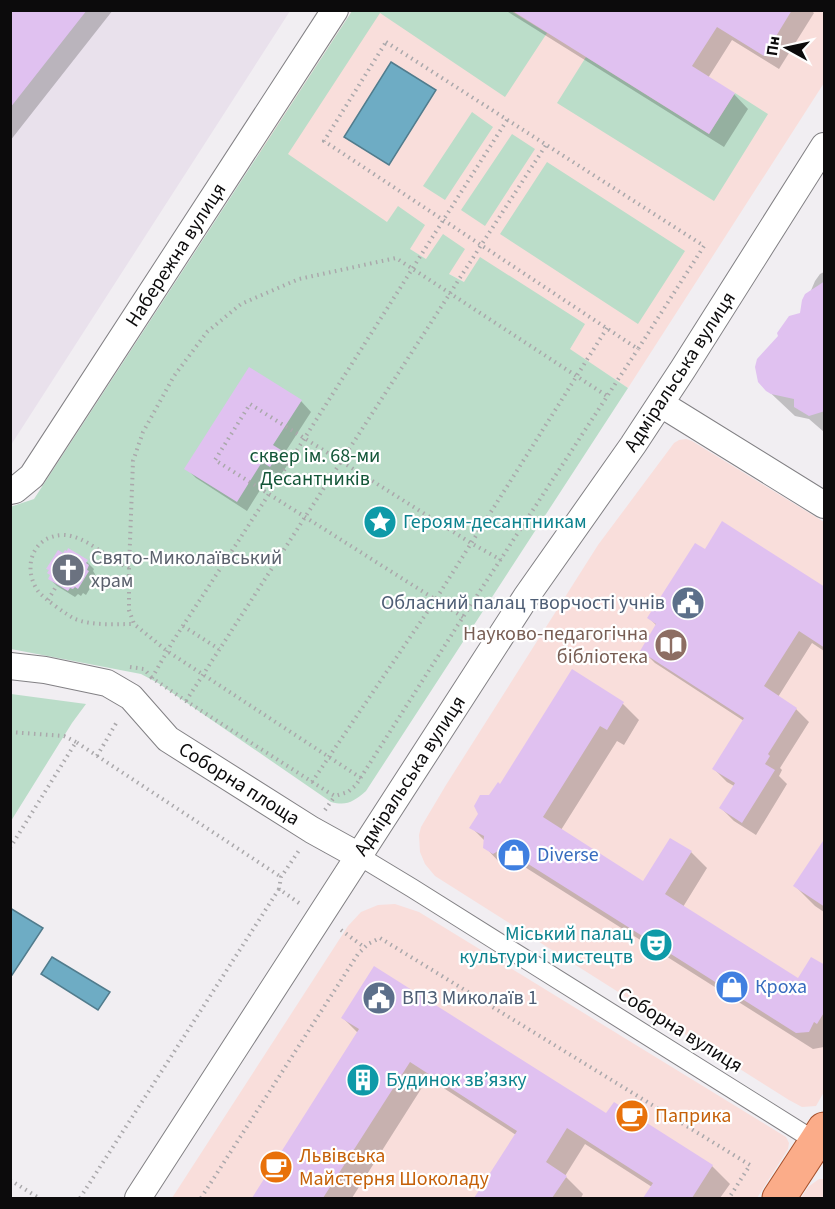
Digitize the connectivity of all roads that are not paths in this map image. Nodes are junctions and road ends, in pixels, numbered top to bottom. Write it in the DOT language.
graph roads {
  1 [pos="335,10"];
  2 [pos="825,146"];
  3 [pos="661,404"];
  4 [pos="10,491"];
  5 [pos="825,505"];
  6 [pos="10,666"];
  7 [pos="358,856"];
  8 [pos="822,1139"];
  9 [pos="138,1198"];
  10 [pos="780,1198"];
  1 -- 4 [label="street, Набережна вулиця"];
  2 -- 3 [label="street, Адміральська вулиця"];
  3 -- 5 [label="street"];
  3 -- 7 [label="street, Адміральська вулиця"];
  6 -- 7 [label="street, Соборна площа"];
  7 -- 8 [label="street, Соборна вулиця"];
  7 -- 9 [label="street, Адміральська вулиця"];
  8 -- 10 [label="main road"];
}
